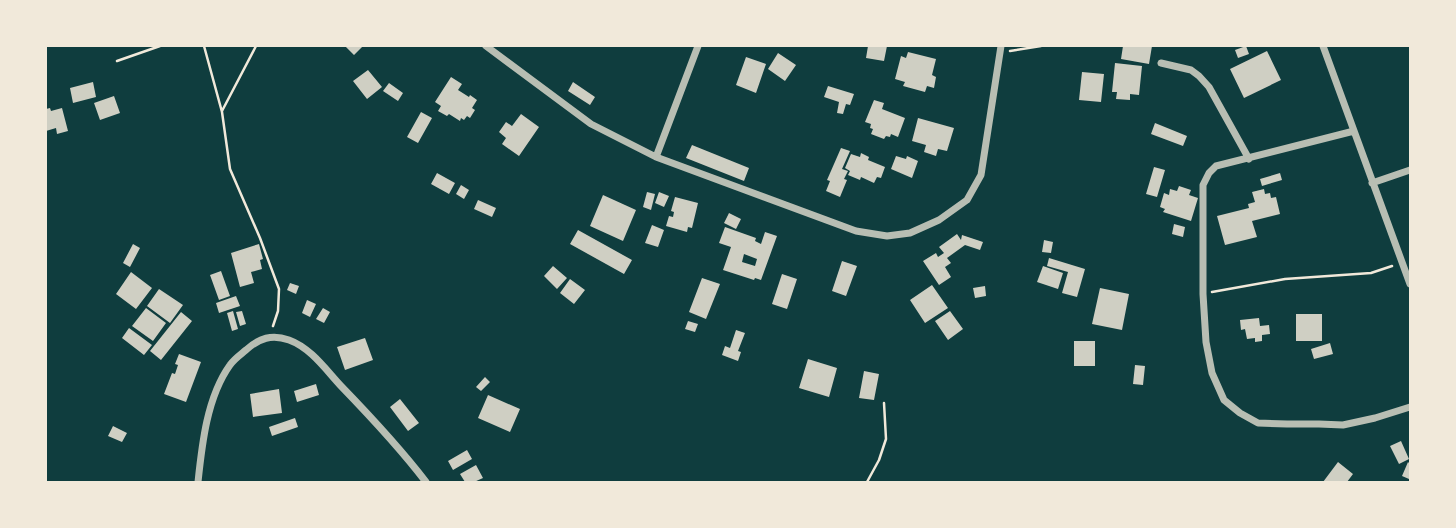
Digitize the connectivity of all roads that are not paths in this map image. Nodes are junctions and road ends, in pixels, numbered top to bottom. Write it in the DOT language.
graph roads {
  1 [pos="486,46"];
  2 [pos="698,46"];
  3 [pos="1323,46"];
  4 [pos="1000,49"];
  5 [pos="1161,63"];
  6 [pos="1354,131"];
  7 [pos="656,157"];
  8 [pos="1249,159"];
  9 [pos="1410,170"];
  10 [pos="1372,183"];
  11 [pos="1410,284"];
  12 [pos="1410,407"];
  13 [pos="198,482"];
  14 [pos="426,482"];
  1 -- 7 [label="street"];
  2 -- 7 [label="street"];
  3 -- 6 [label="street"];
  4 -- 7 [label="street"];
  5 -- 8 [label="street"];
  6 -- 8 [label="street"];
  6 -- 10 [label="street"];
  8 -- 12 [label="street"];
  9 -- 10 [label="street"];
  10 -- 11 [label="street"];
  13 -- 14 [label="street"];
}
